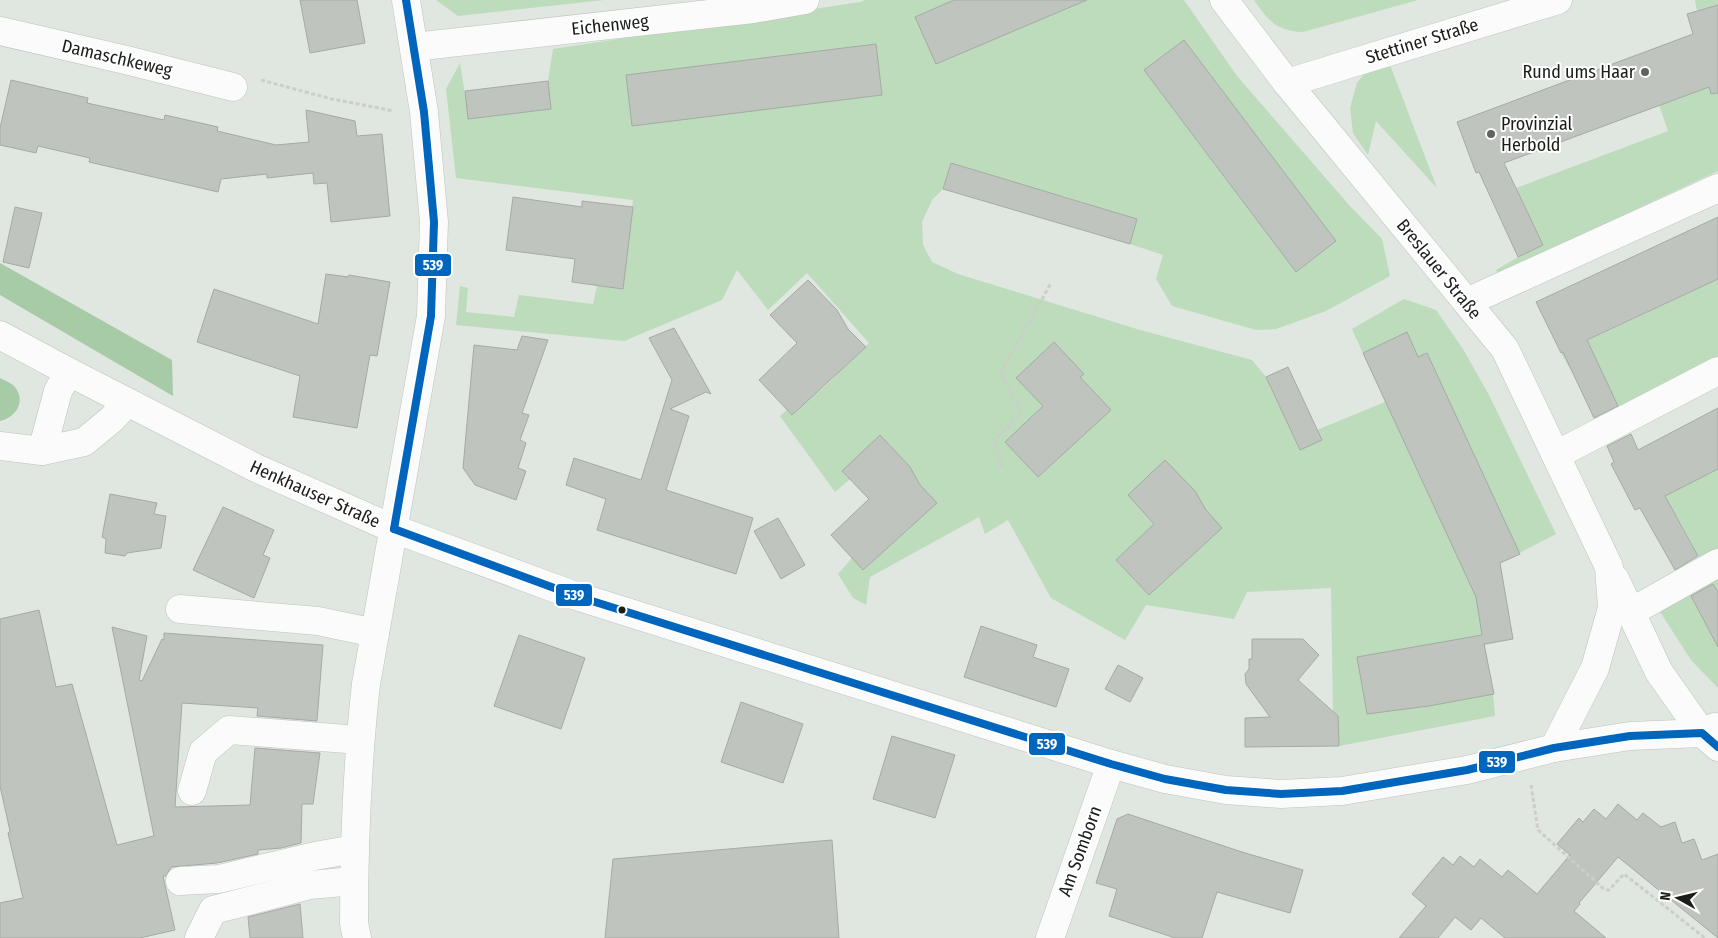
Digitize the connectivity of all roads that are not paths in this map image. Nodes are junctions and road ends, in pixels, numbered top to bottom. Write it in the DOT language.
graph roads {
  1 [pos="406,0"];
  2 [pos="805,0"];
  3 [pos="1224,0"];
  4 [pos="1558,0"];
  5 [pos="0,31"];
  6 [pos="414,47"];
  7 [pos="1287,83"];
  8 [pos="233,87"];
  9 [pos="1718,188"];
  10 [pos="1466,302"];
  11 [pos="0,334"];
  12 [pos="1718,371"];
  13 [pos="69,372"];
  14 [pos="127,402"];
  15 [pos="0,446"];
  16 [pos="42,451"];
  17 [pos="1556,455"];
  18 [pos="394,530"];
  19 [pos="1718,563"];
  20 [pos="1609,567"];
  21 [pos="180,609"];
  22 [pos="1631,612"];
  23 [pos="375,632"];
  24 [pos="1713,735"];
  25 [pos="360,740"];
  26 [pos="1554,748"];
  27 [pos="1111,764"];
  28 [pos="192,791"];
  29 [pos="354,849"];
  30 [pos="180,881"];
  31 [pos="354,881"];
  32 [pos="199,938"];
  33 [pos="356,938"];
  34 [pos="1050,938"];
  1 -- 6 [label="street"];
  2 -- 6 [label="street, Eichenweg"];
  3 -- 7 [label="street, Breslauer Straße"];
  4 -- 7 [label="street, Stettiner Straße"];
  5 -- 8 [label="street, Damaschkeweg"];
  6 -- 18 [label="street"];
  7 -- 10 [label="street, Breslauer Straße"];
  9 -- 10 [label="street"];
  10 -- 17 [label="street, Breslauer Straße"];
  11 -- 13 [label="street, Henkhauser Straße"];
  12 -- 17 [label="street"];
  13 -- 14 [label="street, Henkhauser Straße"];
  13 -- 16 [label="street"];
  14 -- 16 [label="street"];
  14 -- 18 [label="street, Henkhauser Straße"];
  15 -- 16 [label="street"];
  17 -- 20 [label="street, Breslauer Straße"];
  18 -- 23 [label="street"];
  18 -- 27 [label="street, Henkhauser Straße"];
  19 -- 22 [label="street"];
  20 -- 22 [label="street, Breslauer Straße"];
  20 -- 26 [label="street, Breslauer Straße"];
  21 -- 23 [label="street"];
  22 -- 24 [label="street, Breslauer Straße"];
  23 -- 25 [label="street"];
  24 -- 26 [label="street, Henkhauser Straße"];
  25 -- 28 [label="street"];
  25 -- 29 [label="street"];
  26 -- 27 [label="street, Henkhauser Straße"];
  27 -- 34 [label="street, Am Somborn"];
  29 -- 30 [label="street"];
  29 -- 31 [label="street"];
  31 -- 32 [label="street"];
  31 -- 33 [label="street"];
}
